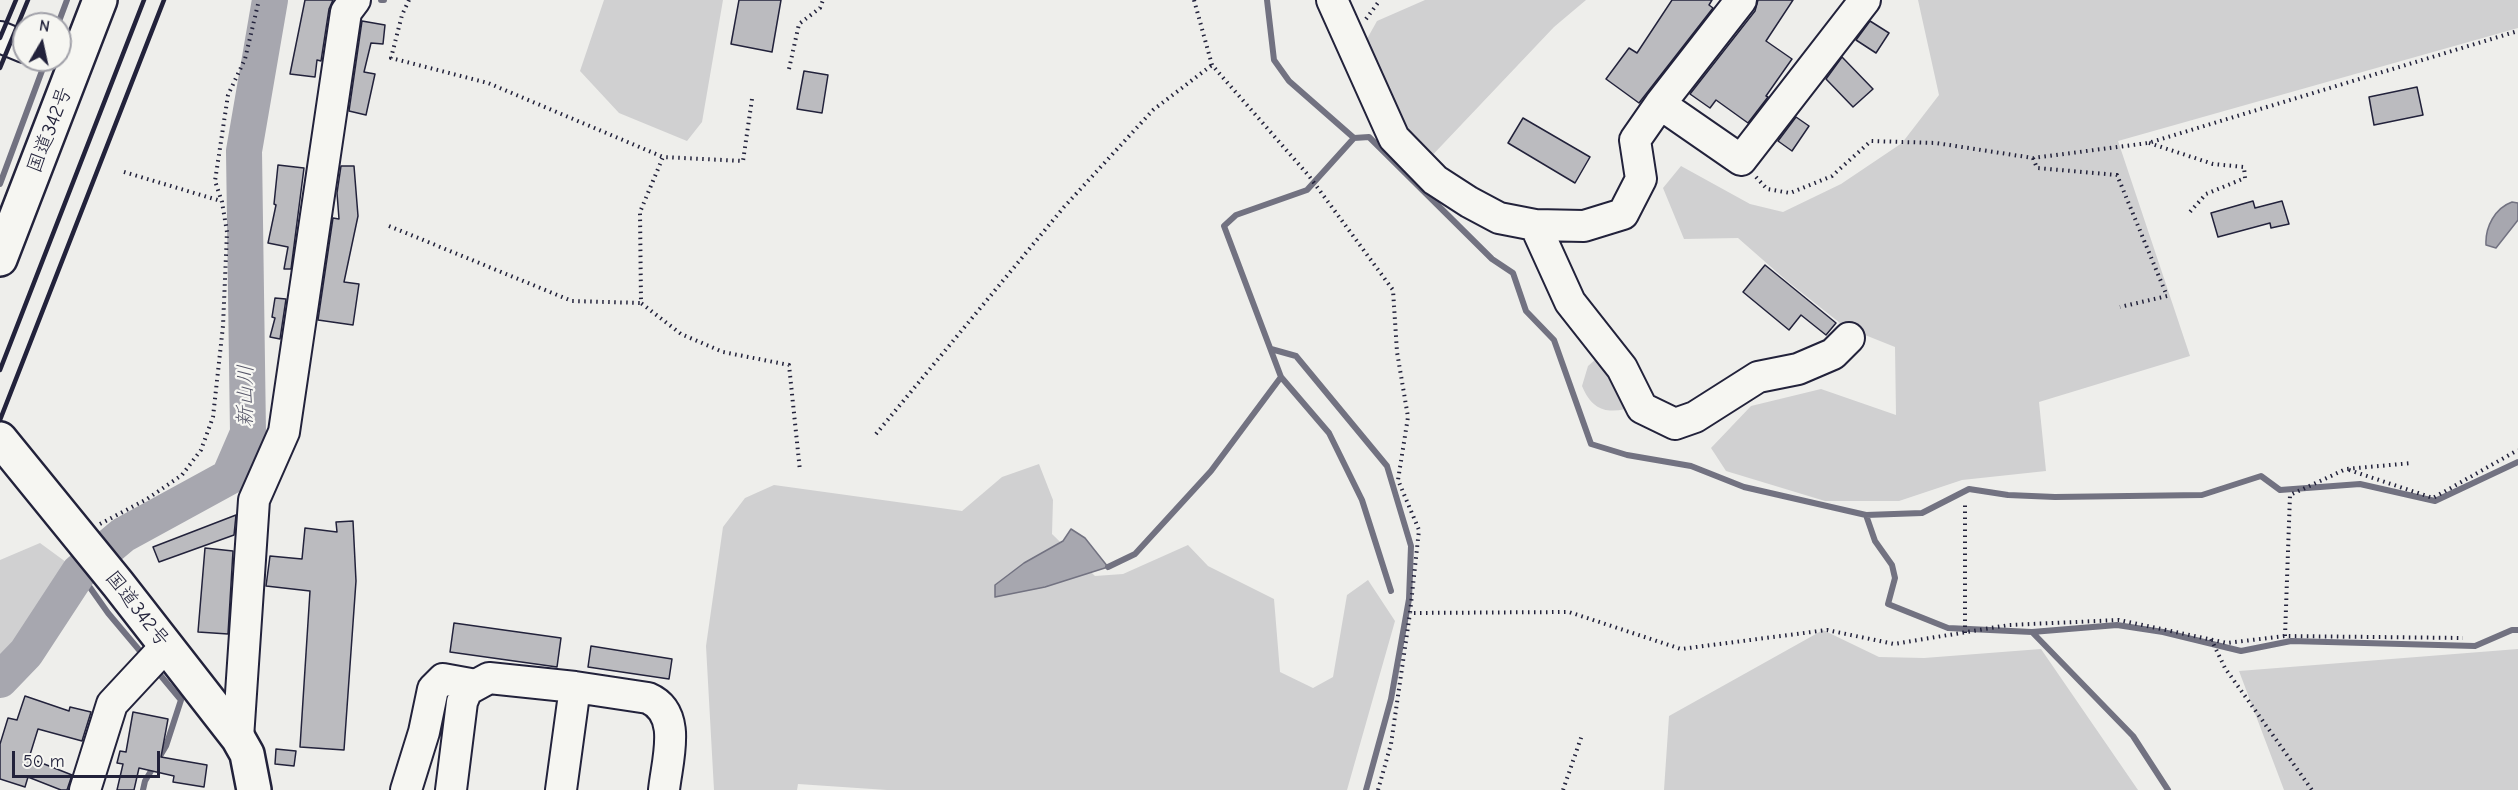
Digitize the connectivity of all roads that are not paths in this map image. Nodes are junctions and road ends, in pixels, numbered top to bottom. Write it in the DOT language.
graph roads {
  1 [pos="100,0"];
  2 [pos="355,0"];
  3 [pos="1332,0"];
  4 [pos="1741,0"];
  5 [pos="1865,0"];
  6 [pos="72,51"];
  7 [pos="62,72"];
  8 [pos="1660,104"];
  9 [pos="1535,225"];
  10 [pos="0,259"];
  11 [pos="1849,338"];
  12 [pos="0,439"];
  13 [pos="165,647"];
  14 [pos="476,685"];
  15 [pos="574,687"];
  16 [pos="238,738"];
  17 [pos="85,790"];
  18 [pos="254,790"];
  19 [pos="406,790"];
  20 [pos="451,790"];
  21 [pos="561,790"];
  22 [pos="664,790"];
  1 -- 6 [label="highway, 国道342号"];
  2 -- 16 [label="street"];
  3 -- 9 [label="street"];
  4 -- 8 [label="street"];
  5 -- 8 [label="street"];
  7 -- 10 [label="highway, 国道342号"];
  8 -- 9 [label="street"];
  9 -- 11 [label="street"];
  12 -- 13 [label="highway, 国道342号"];
  13 -- 16 [label="highway, 国道342号"];
  13 -- 17 [label="street"];
  14 -- 15 [label="street"];
  14 -- 19 [label="street"];
  14 -- 20 [label="street"];
  15 -- 21 [label="street"];
  15 -- 22 [label="street"];
  16 -- 18 [label="highway, 国道342号"];
}
